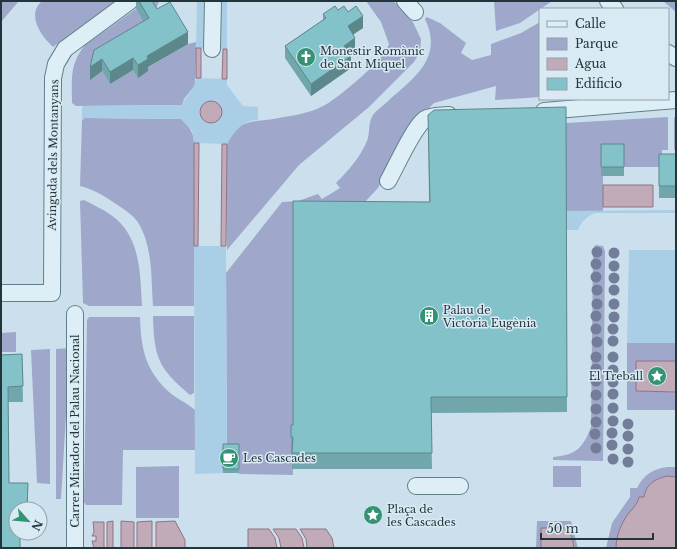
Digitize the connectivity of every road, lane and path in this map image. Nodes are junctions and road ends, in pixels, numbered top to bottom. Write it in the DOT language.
graph roads {
  1 [pos="130,1"];
  2 [pos="213,1"];
  3 [pos="212,49"];
  4 [pos="676,100"];
  5 [pos="530,112"];
  6 [pos="462,115"];
  7 [pos="388,181"];
  8 [pos="1,293"];
  9 [pos="75,314"];
  10 [pos="416,486"];
  11 [pos="460,486"];
  12 [pos="75,548"];
  1 -- 8 [label="street, Avinguda dels Montanyans"];
  2 -- 3 [label="street"];
  4 -- 5 [label="street"];
  6 -- 7 [label="street"];
  9 -- 12 [label="street, Carrer Mirador del Palau Nacional"];
  10 -- 11 [label="street"];
}
